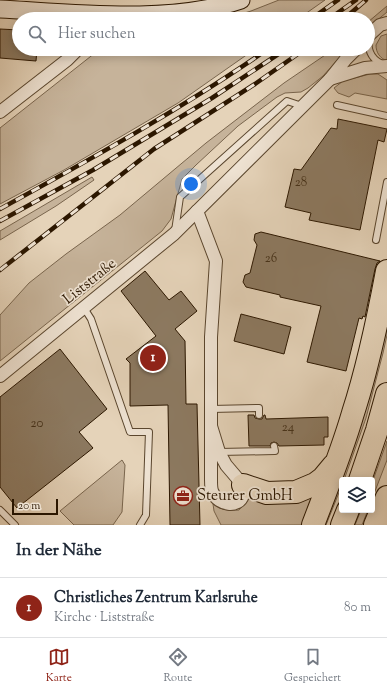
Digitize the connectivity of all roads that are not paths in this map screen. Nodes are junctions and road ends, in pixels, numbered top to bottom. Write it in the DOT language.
graph roads {
  1 [pos="241,0"];
  2 [pos="40,6"];
  3 [pos="0,9"];
  4 [pos="70,12"];
  5 [pos="178,12"];
  6 [pos="387,23"];
  7 [pos="375,30"];
  8 [pos="71,56"];
  9 [pos="349,56"];
  10 [pos="372,56"];
  11 [pos="387,66"];
  12 [pos="330,79"];
  13 [pos="337,105"];
  14 [pos="302,106"];
  15 [pos="0,112"];
  16 [pos="387,116"];
  17 [pos="387,182"];
  18 [pos="197,210"];
  19 [pos="174,234"];
  20 [pos="376,240"];
  21 [pos="387,271"];
  22 [pos="84,308"];
  23 [pos="0,376"];
  24 [pos="387,394"];
  25 [pos="211,409"];
  26 [pos="259,415"];
  27 [pos="211,426"];
  28 [pos="274,446"];
  29 [pos="218,452"];
  30 [pos="341,453"];
  31 [pos="361,477"];
  32 [pos="244,485"];
  33 [pos="387,496"];
  34 [pos="0,510"];
  35 [pos="347,513"];
  36 [pos="15,525"];
  37 [pos="140,525"];
  38 [pos="313,525"];
  39 [pos="342,525"];
  40 [pos="375,525"];
  1 -- 5 [label="street"];
  2 -- 3 [label="street"];
  2 -- 4 [label="street"];
  6 -- 7 [label="street"];
  8 -- 15 [label="street"];
  9 -- 12 [label="street, Liststraße"];
  10 -- 11 [label="lane"];
  11 -- 12 [label="street, Liststraße"];
  12 -- 14 [label="street, Liststraße"];
  13 -- 16 [label="lane"];
  14 -- 18 [label="street, Liststraße"];
  14 -- 19 [label="lane"];
  17 -- 20 [label="lane"];
  18 -- 19 [label="street, Liststraße"];
  18 -- 25 [label="street"];
  19 -- 22 [label="street, Liststraße"];
  21 -- 30 [label="highway"];
  22 -- 23 [label="street, Liststraße"];
  22 -- 37 [label="lane"];
  24 -- 31 [label="highway"];
  25 -- 26 [label="lane"];
  25 -- 27 [label="street"];
  27 -- 29 [label="street"];
  27 -- 32 [label="street"];
  28 -- 29 [label="lane"];
  29 -- 32 [label="street"];
  30 -- 32 [label="highway"];
  30 -- 38 [label="highway"];
  33 -- 40 [label="highway"];
  34 -- 36 [label="lane"];
  35 -- 39 [label="highway"];
}
